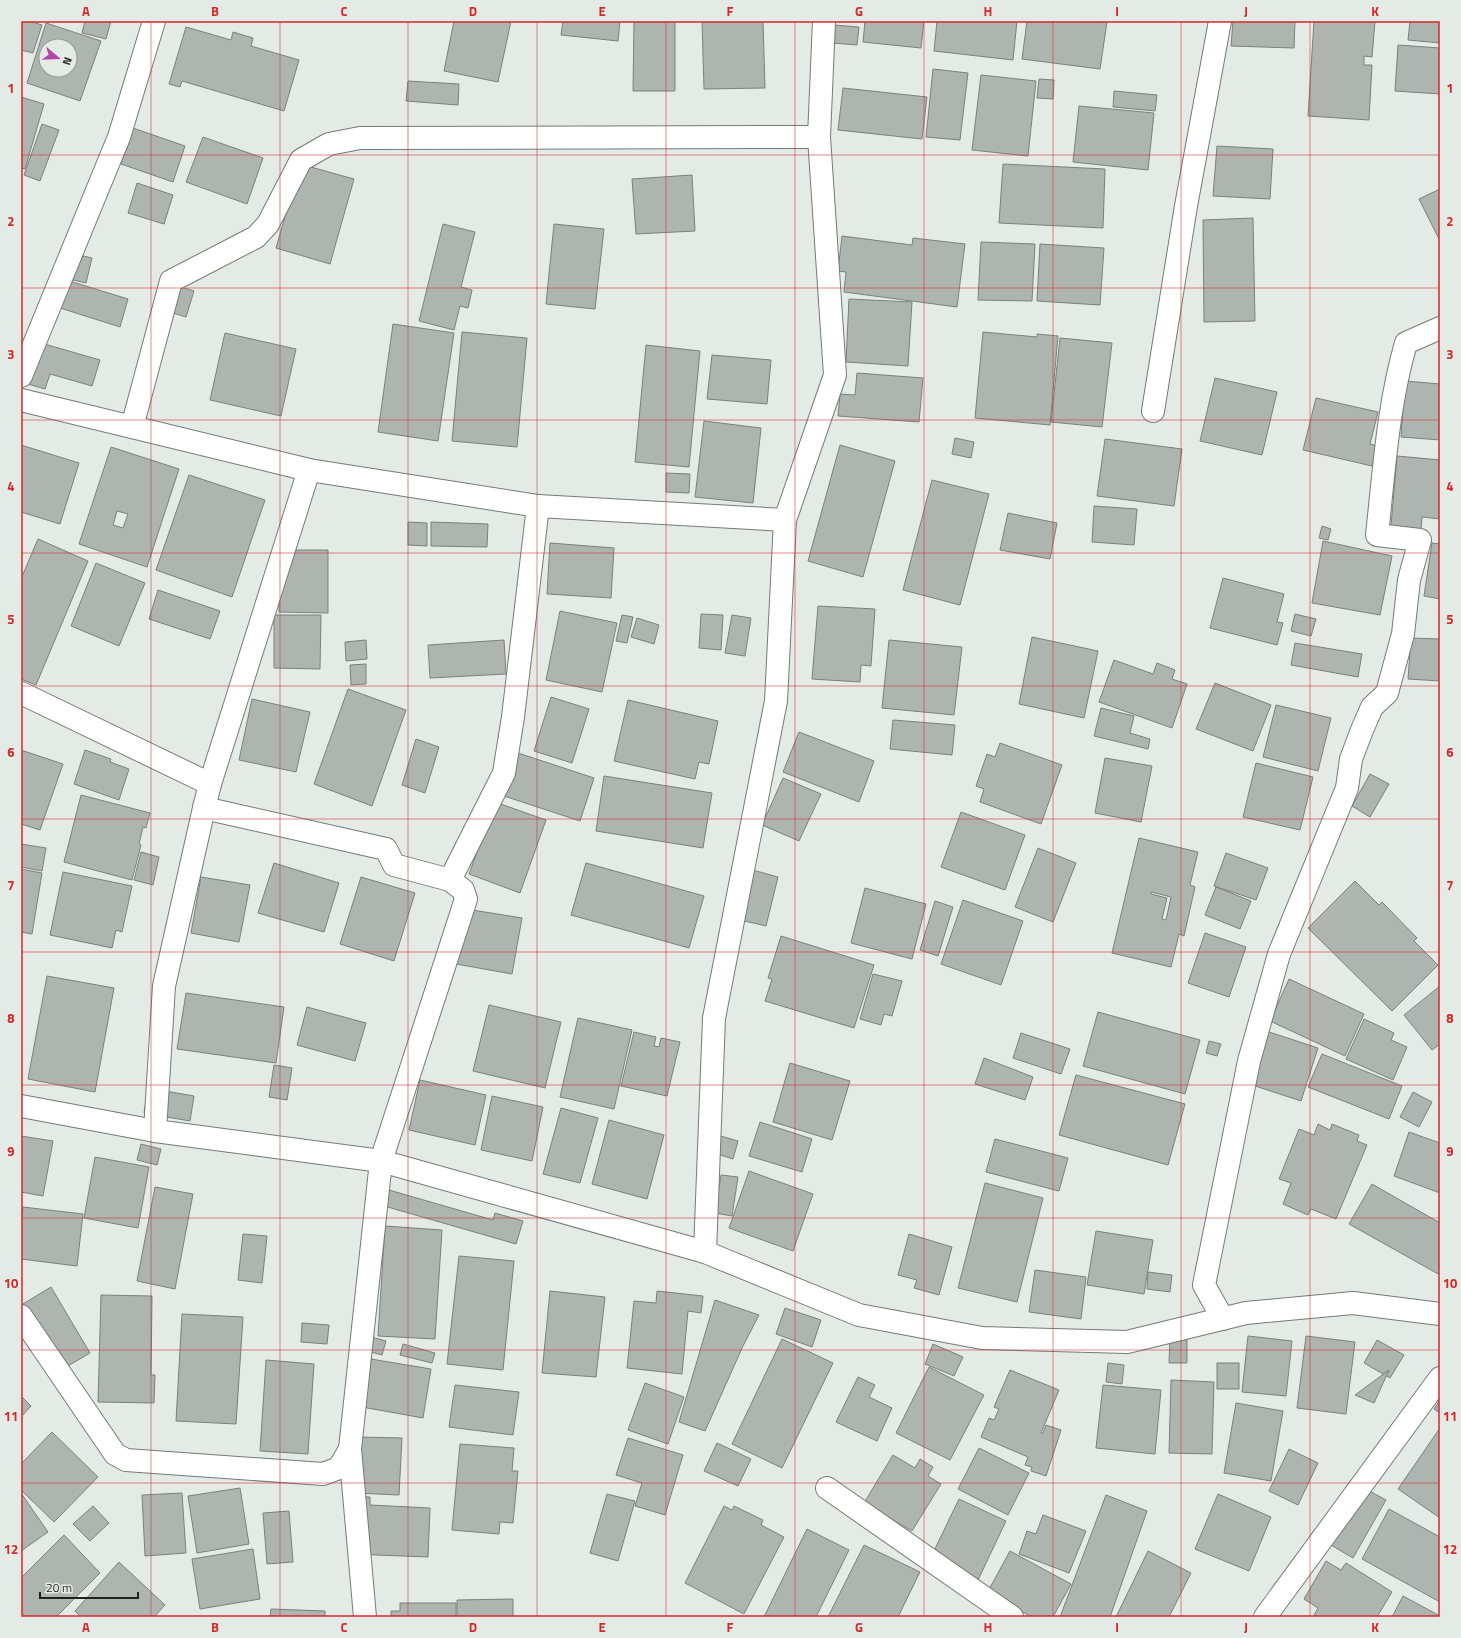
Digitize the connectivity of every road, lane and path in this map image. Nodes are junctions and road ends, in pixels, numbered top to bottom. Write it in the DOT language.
graph roads {
  1 [pos="154,21"];
  2 [pos="824,21"];
  3 [pos="1220,21"];
  4 [pos="818,137"];
  5 [pos="1440,328"];
  6 [pos="21,376"];
  7 [pos="21,400"];
  8 [pos="1153,411"];
  9 [pos="132,427"];
  10 [pos="309,470"];
  11 [pos="538,506"];
  12 [pos="785,520"];
  13 [pos="21,693"];
  14 [pos="210,784"];
  15 [pos="204,808"];
  16 [pos="450,880"];
  17 [pos="21,1106"];
  18 [pos="155,1131"];
  19 [pos="381,1161"];
  20 [pos="705,1252"];
  21 [pos="1440,1314"];
  22 [pos="21,1316"];
  23 [pos="1223,1319"];
  24 [pos="1440,1378"];
  25 [pos="350,1449"];
  26 [pos="828,1488"];
  27 [pos="365,1617"];
  28 [pos="1012,1617"];
  29 [pos="1265,1617"];
  1 -- 6 [label="street"];
  2 -- 4 [label="street"];
  3 -- 8 [label="street"];
  4 -- 9 [label="street"];
  4 -- 12 [label="street"];
  5 -- 23 [label="street"];
  7 -- 9 [label="street"];
  9 -- 10 [label="street"];
  10 -- 11 [label="street"];
  10 -- 14 [label="street"];
  11 -- 12 [label="street"];
  11 -- 16 [label="street"];
  12 -- 20 [label="street"];
  13 -- 14 [label="street"];
  14 -- 15 [label="street"];
  15 -- 16 [label="street"];
  15 -- 18 [label="street"];
  16 -- 19 [label="street"];
  17 -- 18 [label="street"];
  18 -- 19 [label="street"];
  19 -- 20 [label="street"];
  19 -- 25 [label="street"];
  20 -- 23 [label="street"];
  21 -- 23 [label="street"];
  22 -- 25 [label="street"];
  24 -- 29 [label="street"];
  25 -- 27 [label="street"];
  26 -- 28 [label="street"];
}
